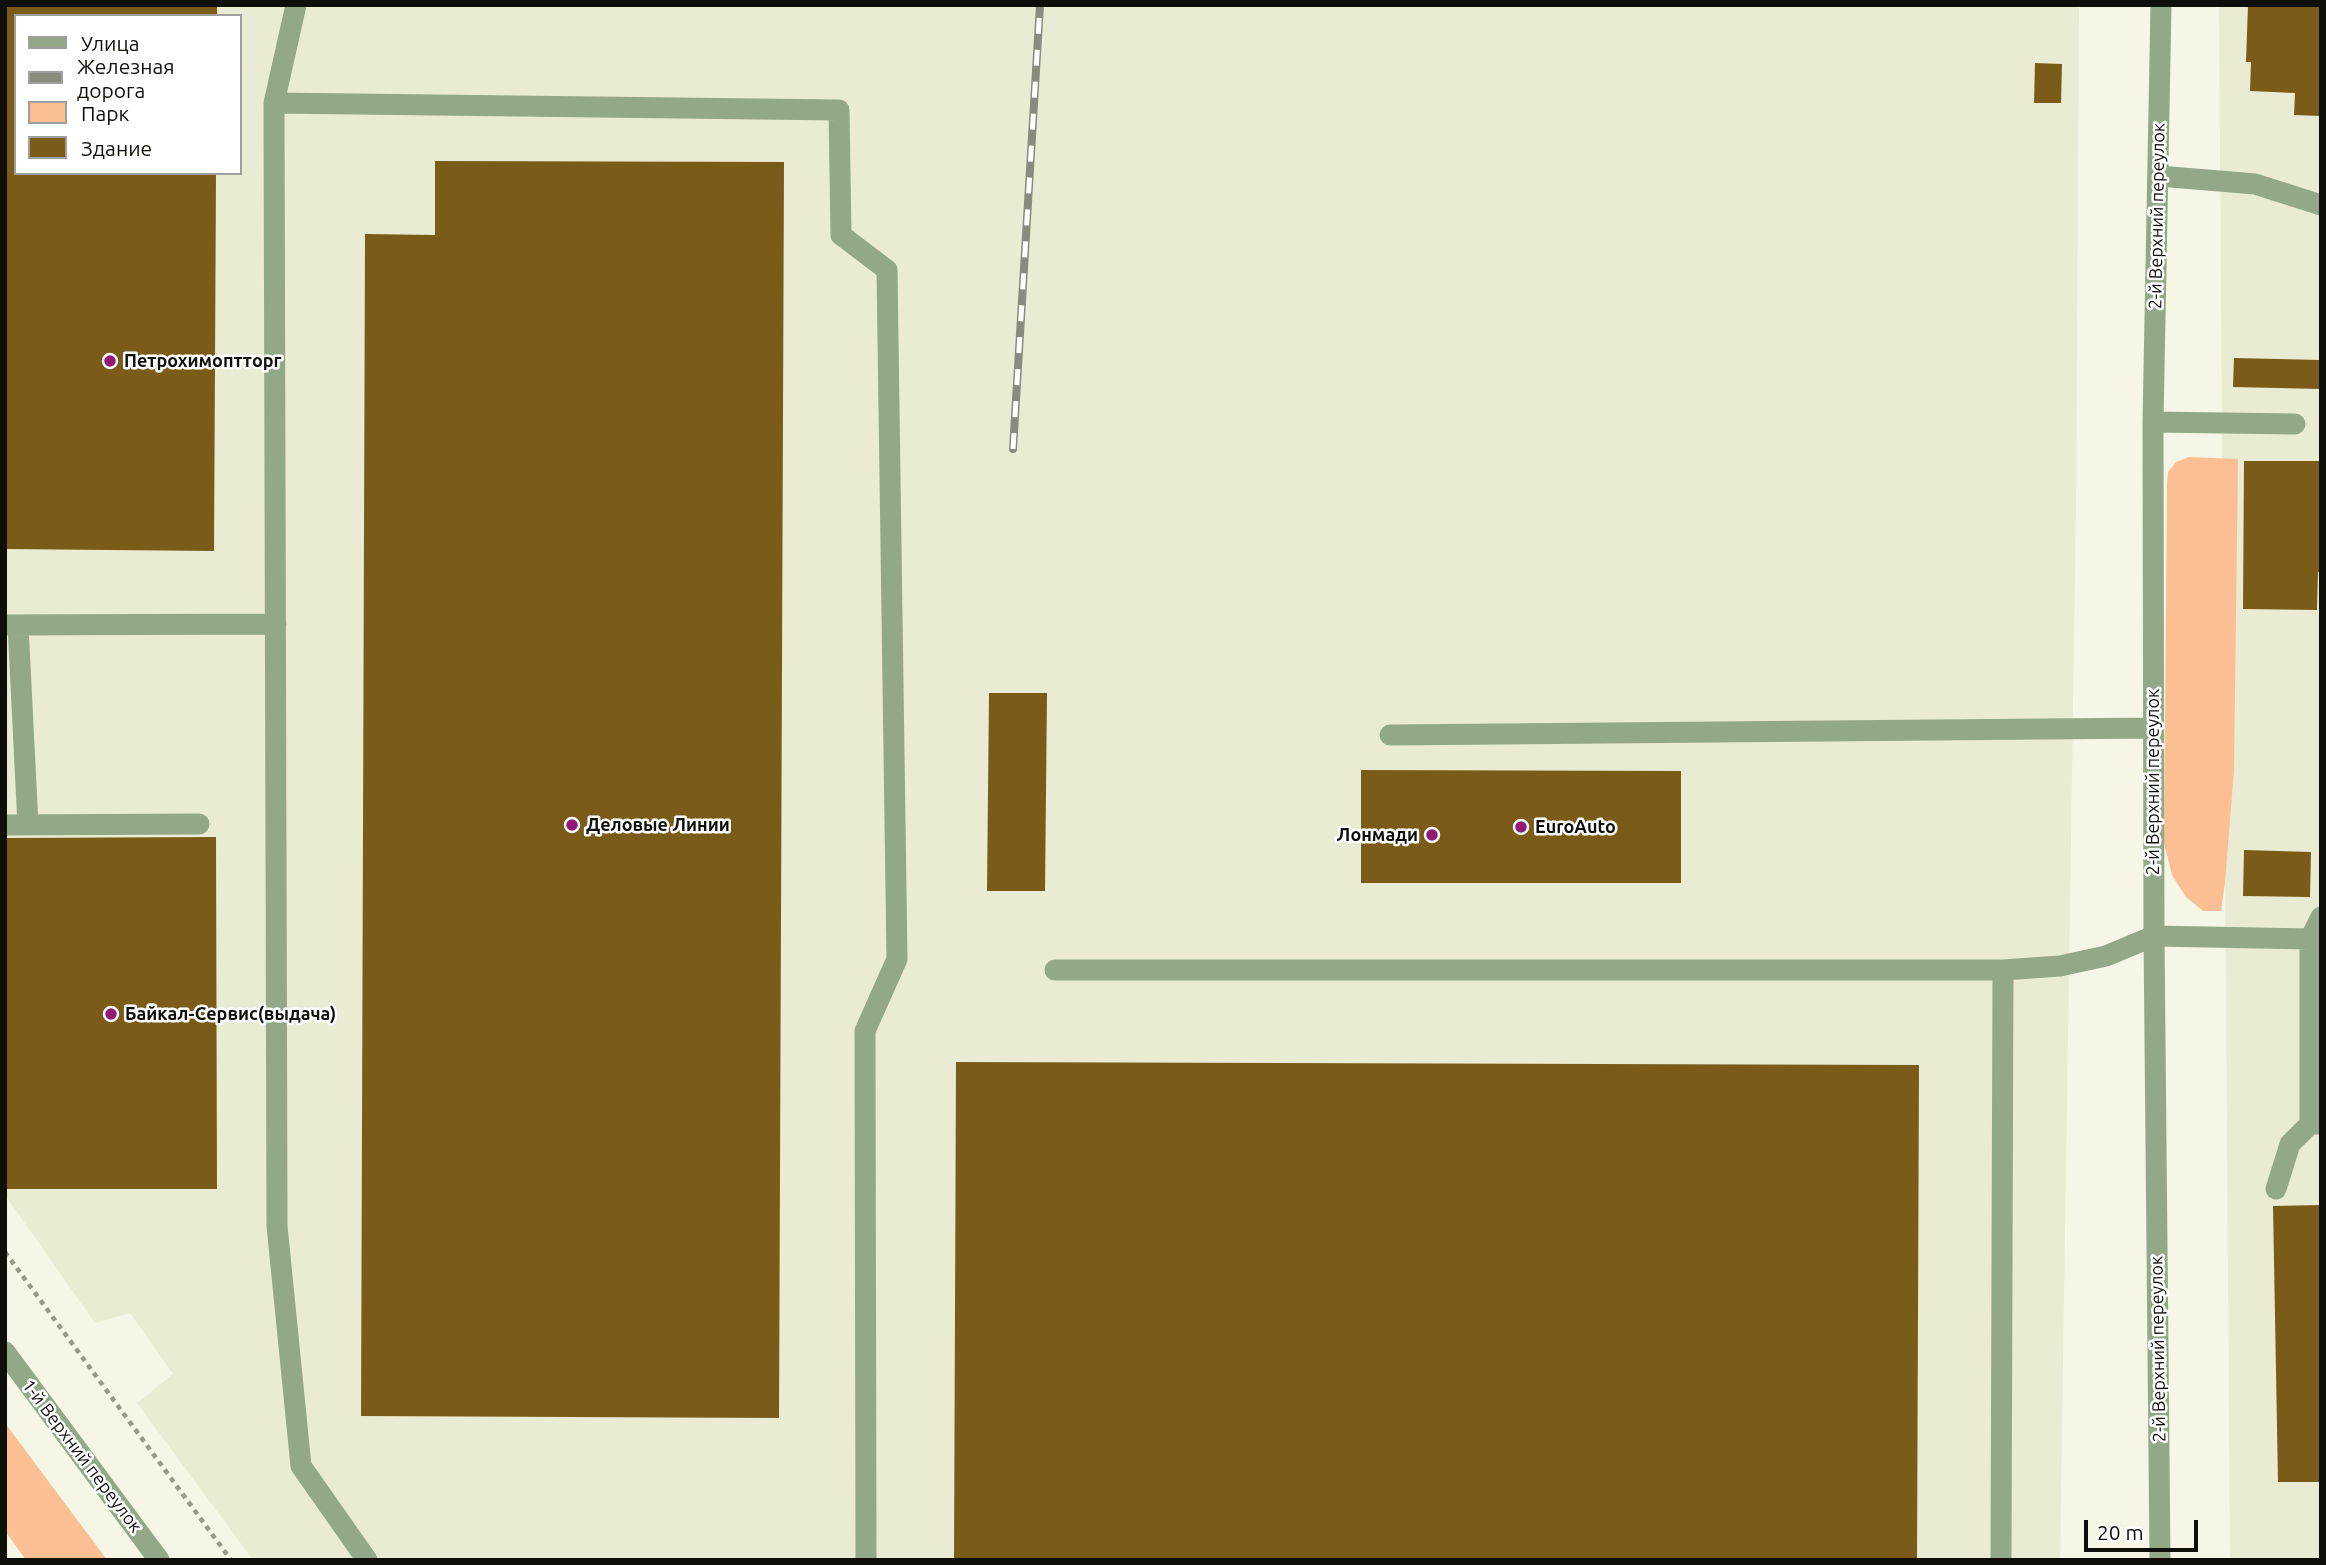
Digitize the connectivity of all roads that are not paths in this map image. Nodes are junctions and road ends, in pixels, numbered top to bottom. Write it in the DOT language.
graph roads {
  1 [pos="296,5"];
  2 [pos="2161,5"];
  3 [pos="274,103"];
  4 [pos="2159,176"];
  5 [pos="2321,205"];
  6 [pos="2153,422"];
  7 [pos="2295,424"];
  8 [pos="276,624"];
  9 [pos="12,625"];
  10 [pos="2153,727"];
  11 [pos="1390,735"];
  12 [pos="199,824"];
  13 [pos="5,825"];
  14 [pos="27,825"];
  15 [pos="2321,917"];
  16 [pos="2154,936"];
  17 [pos="2310,939"];
  18 [pos="1055,970"];
  19 [pos="2003,970"];
  20 [pos="2315,1124"];
  21 [pos="2276,1189"];
  22 [pos="5,1352"];
  23 [pos="159,1560"];
  24 [pos="367,1560"];
  25 [pos="866,1560"];
  26 [pos="2001,1560"];
  27 [pos="2160,1560"];
  1 -- 3 [label="street"];
  2 -- 4 [label="street, 2-й Верхний переулок"];
  3 -- 8 [label="street"];
  3 -- 25 [label="street"];
  4 -- 5 [label="street"];
  4 -- 6 [label="street, 2-й Верхний переулок"];
  6 -- 7 [label="street"];
  6 -- 10 [label="street, 2-й Верхний переулок"];
  8 -- 9 [label="street"];
  8 -- 24 [label="street"];
  9 -- 14 [label="street"];
  10 -- 11 [label="street"];
  10 -- 16 [label="street, 2-й Верхний переулок"];
  12 -- 14 [label="street"];
  13 -- 14 [label="street"];
  15 -- 17 [label="street"];
  16 -- 17 [label="street"];
  16 -- 19 [label="street"];
  16 -- 27 [label="street, 2-й Верхний переулок"];
  17 -- 20 [label="street"];
  18 -- 19 [label="street"];
  19 -- 26 [label="street"];
  20 -- 21 [label="street"];
  22 -- 23 [label="street, 1-й Верхний переулок"];
}
